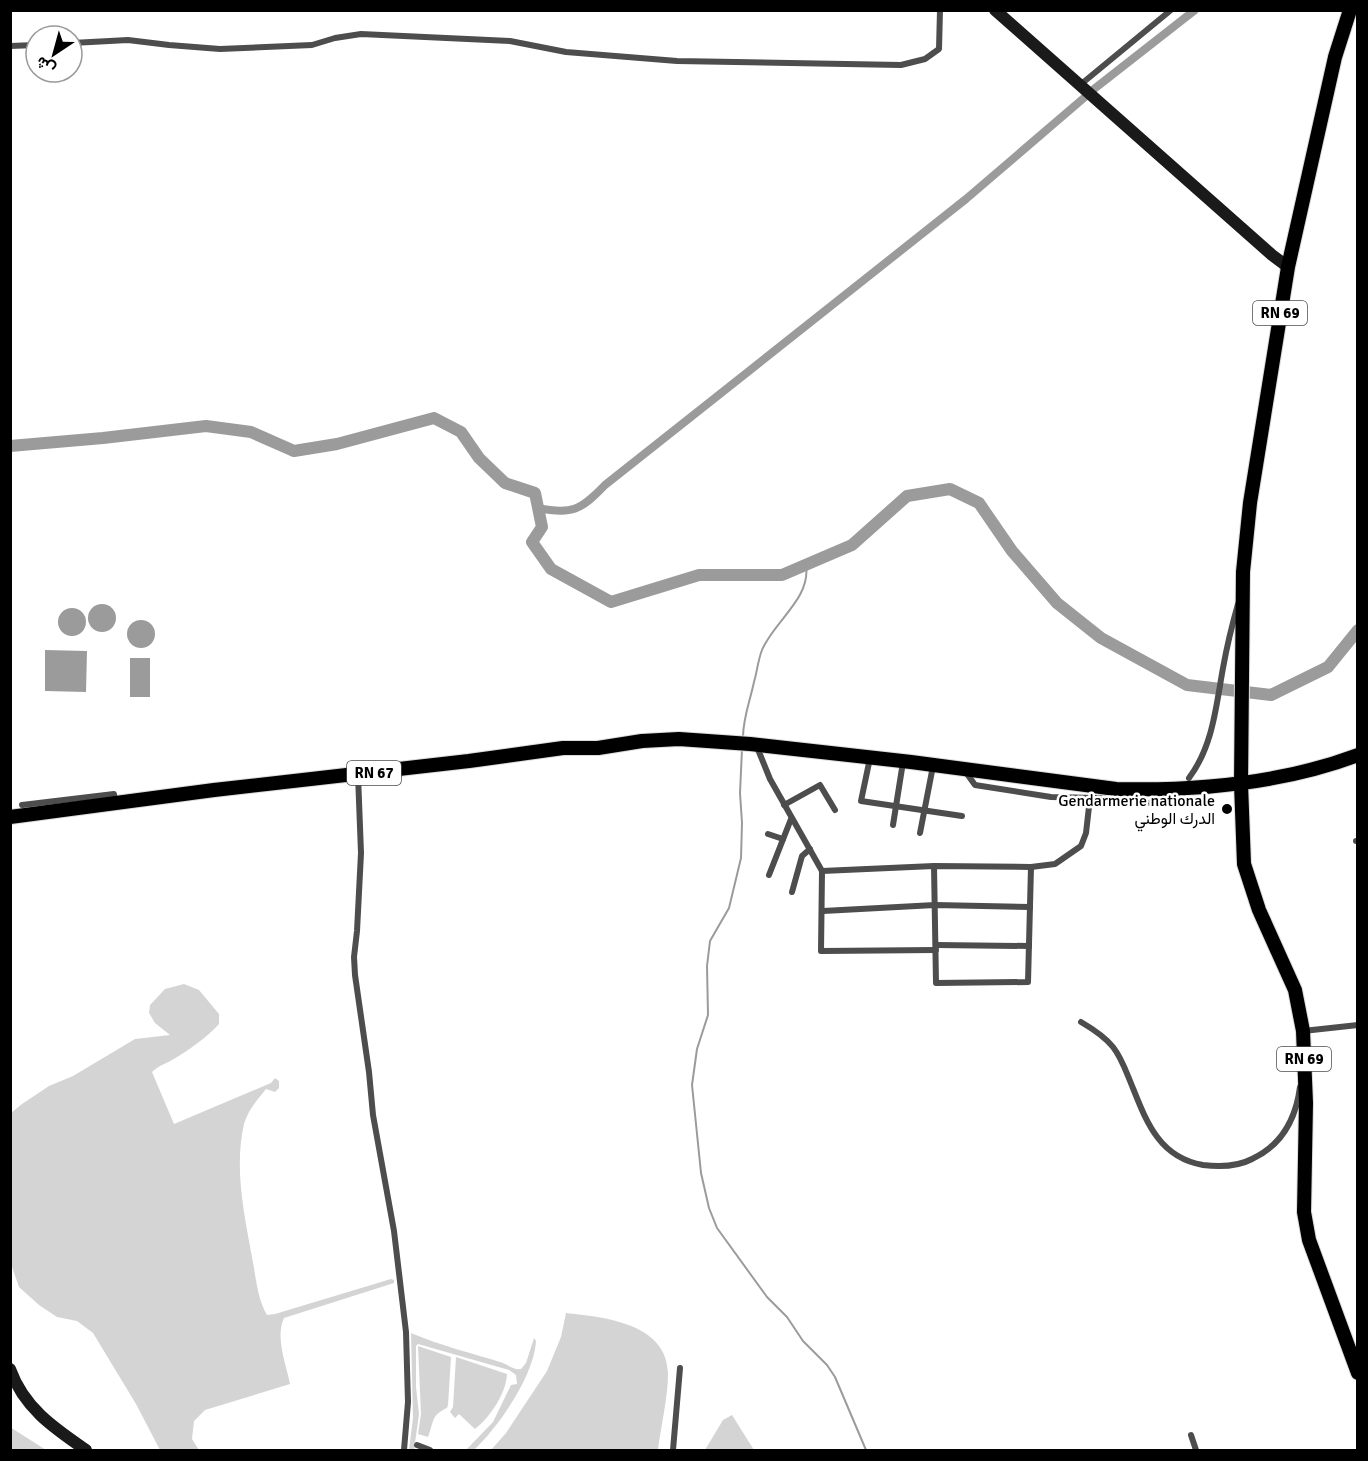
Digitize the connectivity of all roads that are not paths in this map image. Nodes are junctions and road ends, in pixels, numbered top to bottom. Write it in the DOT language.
graph roads {
  1 [pos="940,10"];
  2 [pos="995,10"];
  3 [pos="1171,10"];
  4 [pos="1350,10"];
  5 [pos="84,42"];
  6 [pos="1080,85"];
  7 [pos="1288,267"];
  8 [pos="1243,586"];
  9 [pos="748,744"];
  10 [pos="1358,754"];
  11 [pos="870,758"];
  12 [pos="903,762"];
  13 [pos="933,765"];
  14 [pos="965,770"];
  15 [pos="358,774"];
  16 [pos="1189,778"];
  17 [pos="1241,784"];
  18 [pos="1172,790"];
  19 [pos="1090,798"];
  20 [pos="115,803"];
  21 [pos="22,805"];
  22 [pos="784,805"];
  23 [pos="896,807"];
  24 [pos="835,810"];
  25 [pos="925,810"];
  26 [pos="962,816"];
  27 [pos="10,817"];
  28 [pos="791,819"];
  29 [pos="893,825"];
  30 [pos="920,833"];
  31 [pos="768,834"];
  32 [pos="783,839"];
  33 [pos="810,849"];
  34 [pos="934,866"];
  35 [pos="1031,867"];
  36 [pos="822,871"];
  37 [pos="770,875"];
  38 [pos="792,892"];
  39 [pos="935,905"];
  40 [pos="1030,907"];
  41 [pos="823,911"];
  42 [pos="1029,946"];
  43 [pos="936,948"];
  44 [pos="1081,1022"];
  45 [pos="1358,1025"];
  46 [pos="1304,1031"];
  47 [pos="1304,1053"];
  48 [pos="680,1368"];
  49 [pos="10,1369"];
  50 [pos="1358,1373"];
  51 [pos="10,1385"];
  52 [pos="1191,1435"];
  53 [pos="417,1445"];
  54 [pos="77,1450"];
  55 [pos="86,1450"];
  56 [pos="404,1450"];
  57 [pos="430,1450"];
  58 [pos="673,1450"];
  59 [pos="1196,1450"];
  1 -- 5 [label="street"];
  2 -- 6 [label="main road"];
  3 -- 6 [label="street"];
  4 -- 7 [label="main road, RN 69"];
  6 -- 7 [label="main road"];
  7 -- 8 [label="main road, RN 69"];
  8 -- 16 [label="street"];
  8 -- 17 [label="main road, RN 69"];
  9 -- 11 [label="main road, RN 67"];
  9 -- 15 [label="main road, RN 67"];
  9 -- 22 [label="street"];
  10 -- 17 [label="main road, RN 67"];
  11 -- 12 [label="main road, RN 67"];
  11 -- 23 [label="street"];
  12 -- 13 [label="main road, RN 67"];
  12 -- 23 [label="street"];
  13 -- 14 [label="main road, RN 67"];
  13 -- 25 [label="street"];
  14 -- 18 [label="main road, RN 67"];
  14 -- 19 [label="street"];
  15 -- 20 [label="main road, RN 67"];
  15 -- 56 [label="street"];
  17 -- 18 [label="main road, RN 67"];
  17 -- 46 [label="main road, RN 69"];
  18 -- 19 [label="street"];
  19 -- 35 [label="street"];
  20 -- 21 [label="street"];
  20 -- 27 [label="main road, RN 67"];
  22 -- 24 [label="street"];
  22 -- 28 [label="street"];
  23 -- 25 [label="street"];
  23 -- 29 [label="street"];
  25 -- 26 [label="street"];
  25 -- 30 [label="street"];
  28 -- 32 [label="street"];
  28 -- 33 [label="street"];
  31 -- 32 [label="street"];
  32 -- 37 [label="street"];
  33 -- 36 [label="street"];
  33 -- 38 [label="street"];
  34 -- 35 [label="street"];
  34 -- 36 [label="street"];
  34 -- 39 [label="street"];
  35 -- 40 [label="street"];
  36 -- 41 [label="street"];
  39 -- 40 [label="street"];
  39 -- 41 [label="street"];
  39 -- 43 [label="street"];
  40 -- 42 [label="street"];
  41 -- 43 [label="street"];
  42 -- 43 [label="street"];
  42 -- 43 [label="street"];
  44 -- 47 [label="street"];
  45 -- 46 [label="street"];
  46 -- 47 [label="main road, RN 69"];
  47 -- 50 [label="main road, RN 69"];
  48 -- 58 [label="street"];
  49 -- 55 [label="main road"];
  51 -- 54 [label="main road"];
  52 -- 59 [label="street"];
  53 -- 57 [label="street"];
}
